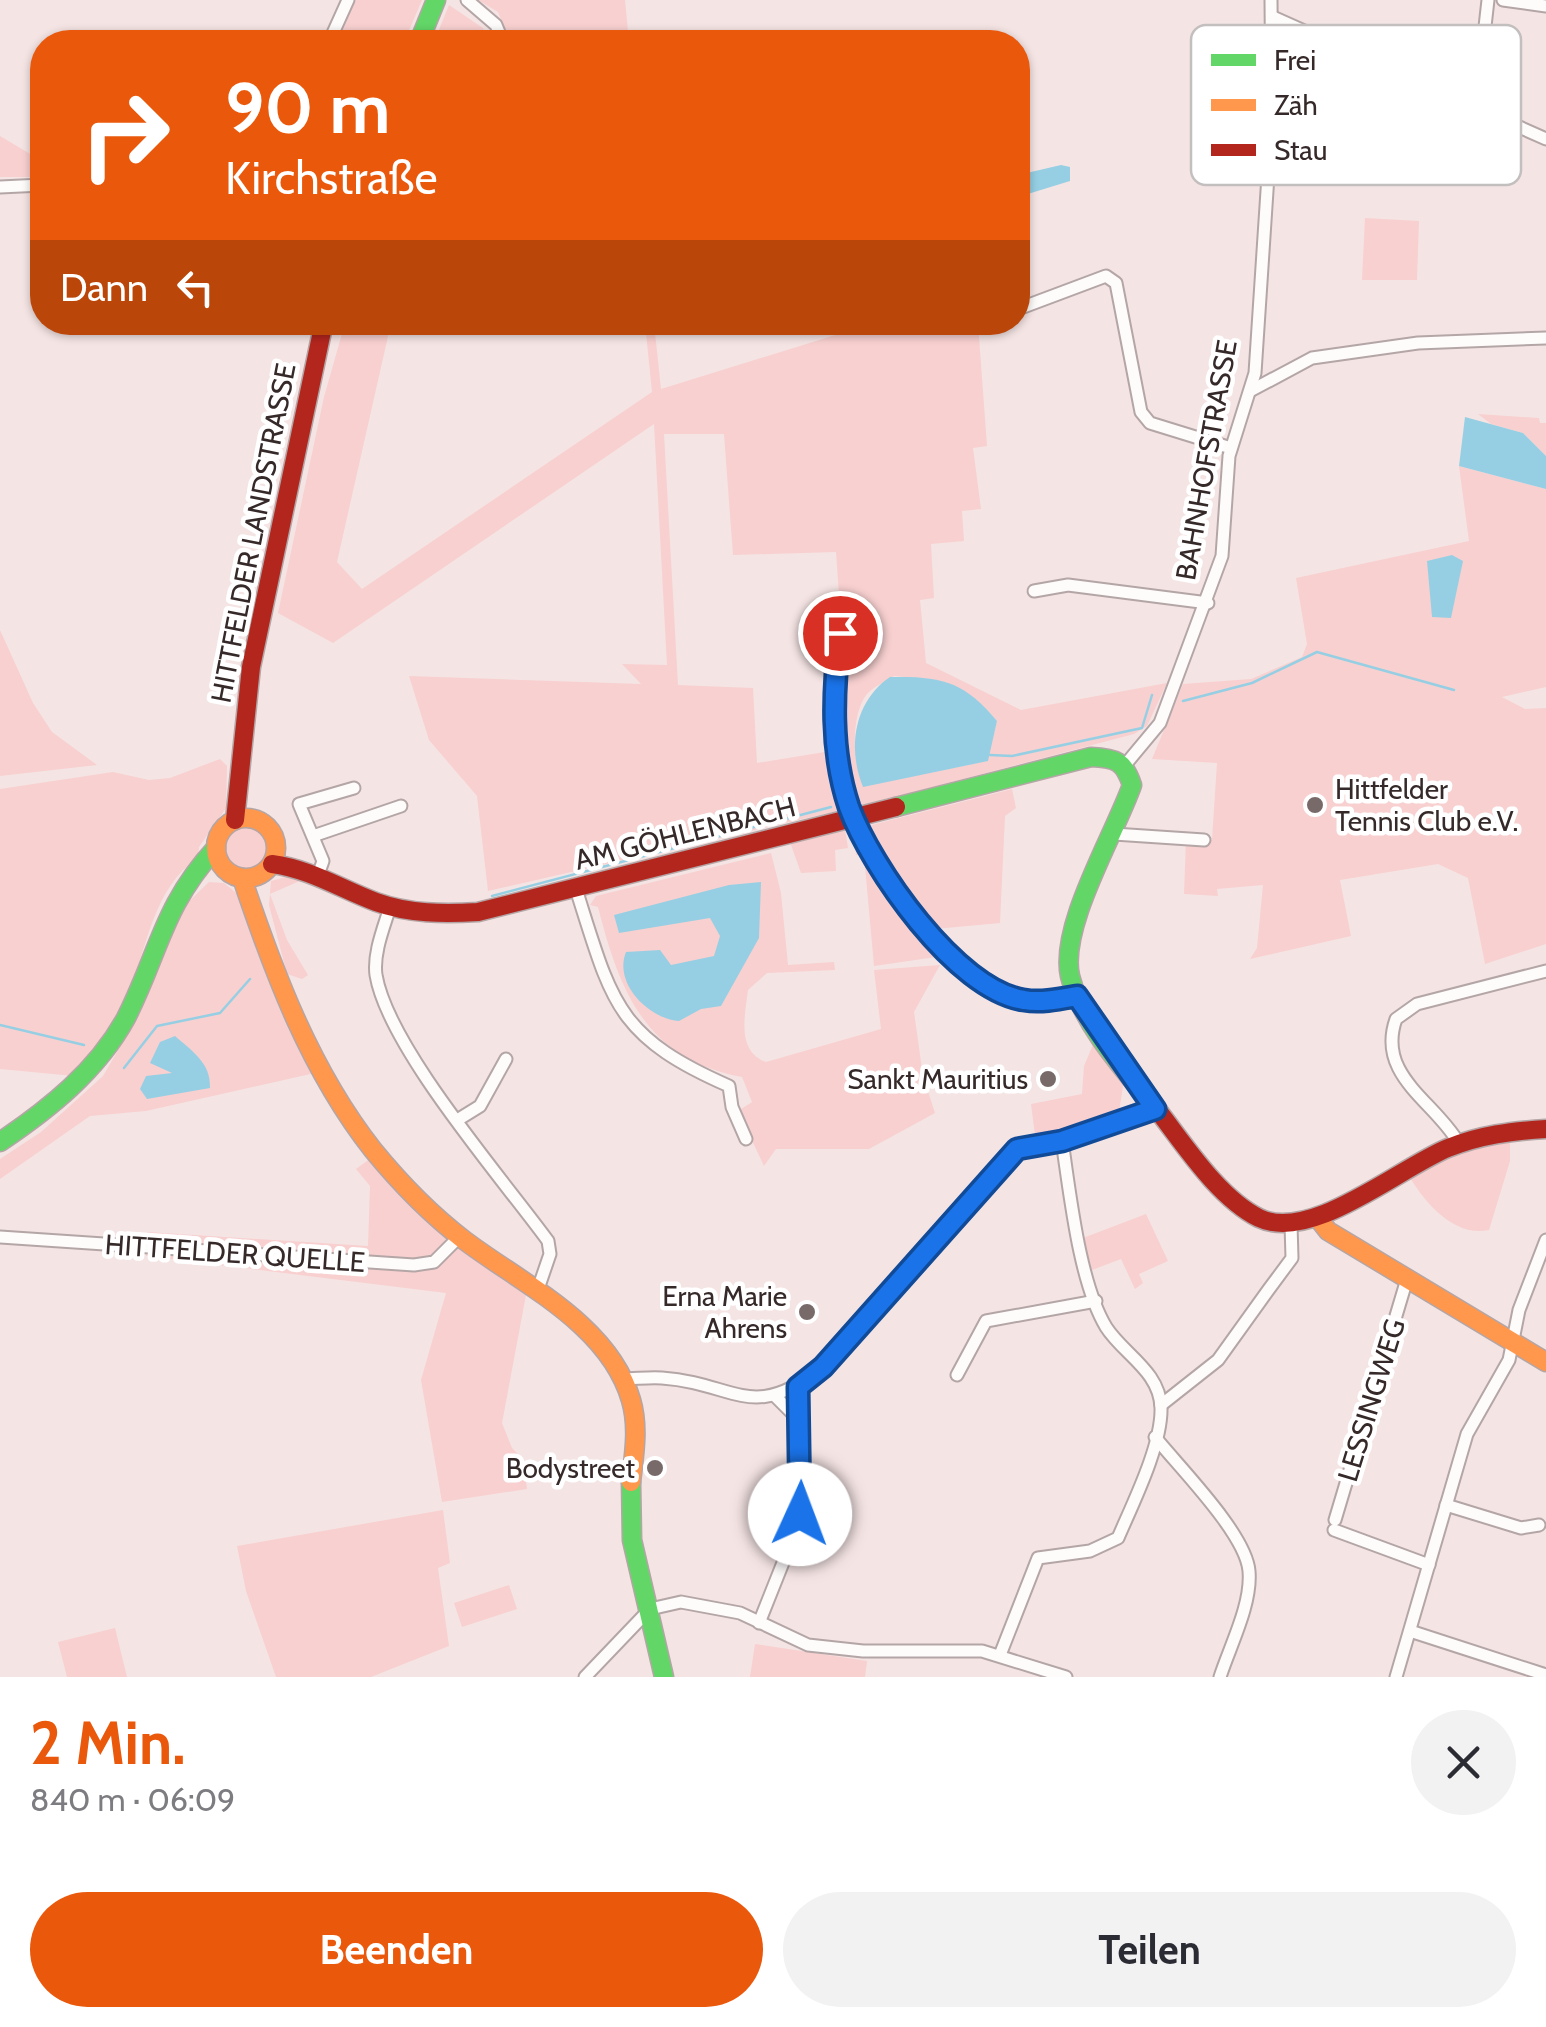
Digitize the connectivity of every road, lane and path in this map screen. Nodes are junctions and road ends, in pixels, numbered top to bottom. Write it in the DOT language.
graph roads {
  1 [pos="348,0"];
  2 [pos="436,0"];
  3 [pos="467,0"];
  4 [pos="1272,0"];
  5 [pos="1488,0"];
  6 [pos="1503,0"];
  7 [pos="1546,6"];
  8 [pos="1273,18"];
  9 [pos="1273,25"];
  10 [pos="1289,25"];
  11 [pos="1485,25"];
  12 [pos="334,30"];
  13 [pos="423,30"];
  14 [pos="498,30"];
  15 [pos="1521,127"];
  16 [pos="1546,139"];
  17 [pos="1267,185"];
  18 [pos="30,186"];
  19 [pos="0,187"];
  20 [pos="1030,304"];
  21 [pos="321,335"];
  22 [pos="1546,338"];
  23 [pos="1252,390"];
  24 [pos="1231,448"];
  25 [pos="1034,591"];
  26 [pos="1208,603"];
  27 [pos="839,604"];
  28 [pos="242,755"];
  29 [pos="1125,764"];
  30 [pos="354,788"];
  31 [pos="400,806"];
  32 [pos="255,819"];
  33 [pos="856,819"];
  34 [pos="235,820"];
  35 [pos="1114,834"];
  36 [pos="313,836"];
  37 [pos="1204,840"];
  38 [pos="276,844"];
  39 [pos="216,848"];
  40 [pos="224,869"];
  41 [pos="258,873"];
  42 [pos="318,875"];
  43 [pos="576,889"];
  44 [pos="390,906"];
  45 [pos="167,908"];
  46 [pos="1546,971"];
  47 [pos="1077,996"];
  48 [pos="506,1059"];
  49 [pos="1155,1109"];
  50 [pos="459,1119"];
  51 [pos="1546,1129"];
  52 [pos="746,1139"];
  53 [pos="1062,1141"];
  54 [pos="0,1142"];
  55 [pos="1458,1142"];
  56 [pos="1317,1217"];
  57 [pos="1291,1224"];
  58 [pos="0,1237"];
  59 [pos="459,1237"];
  60 [pos="1546,1240"];
  61 [pos="1407,1279"];
  62 [pos="537,1292"];
  63 [pos="1096,1301"];
  64 [pos="1513,1342"];
  65 [pos="1546,1362"];
  66 [pos="957,1375"];
  67 [pos="623,1379"];
  68 [pos="798,1387"];
  69 [pos="774,1396"];
  70 [pos="1161,1404"];
  71 [pos="800,1420"];
  72 [pos="1154,1437"];
  73 [pos="1446,1504"];
  74 [pos="1539,1525"];
  75 [pos="1430,1566"];
  76 [pos="650,1609"];
  77 [pos="759,1622"];
  78 [pos="1410,1630"];
  79 [pos="1000,1655"];
  80 [pos="1546,1675"];
  81 [pos="585,1677"];
  82 [pos="664,1677"];
  83 [pos="1066,1677"];
  84 [pos="1220,1677"];
  85 [pos="1396,1677"];
  1 -- 12 [label="street"];
  2 -- 13 [label="street"];
  3 -- 14 [label="street"];
  4 -- 8 [label="street, BAHNHOFSTRASSE"];
  5 -- 11 [label="street"];
  6 -- 7 [label="street"];
  8 -- 9 [label="street, BAHNHOFSTRASSE"];
  8 -- 10 [label="street"];
  15 -- 16 [label="street"];
  17 -- 23 [label="street, BAHNHOFSTRASSE"];
  18 -- 19 [label="street"];
  20 -- 24 [label="street"];
  21 -- 28 [label="street, HITTFELDER LANDSTRASSE"];
  22 -- 23 [label="street"];
  23 -- 24 [label="street, BAHNHOFSTRASSE"];
  24 -- 26 [label="street, BAHNHOFSTRASSE"];
  25 -- 26 [label="street"];
  26 -- 29 [label="street, BAHNHOFSTRASSE"];
  27 -- 33 [label="street"];
  28 -- 32 [label="street, HITTFELDER LANDSTRASSE"];
  28 -- 34 [label="street, HITTFELDER LANDSTRASSE"];
  29 -- 33 [label="street, AM GÖHLENBACH"];
  29 -- 35 [label="street"];
  30 -- 36 [label="street"];
  31 -- 36 [label="street"];
  32 -- 34 [label="street"];
  32 -- 38 [label="street"];
  33 -- 43 [label="street, AM GÖHLENBACH"];
  33 -- 47 [label="street"];
  34 -- 39 [label="street"];
  35 -- 37 [label="street"];
  35 -- 47 [label="street"];
  36 -- 42 [label="street"];
  38 -- 41 [label="street"];
  38 -- 42 [label="street, AM GÖHLENBACH"];
  39 -- 40 [label="street"];
  39 -- 45 [label="street"];
  40 -- 41 [label="street"];
  40 -- 45 [label="street"];
  41 -- 42 [label="street, AM GÖHLENBACH"];
  41 -- 59 [label="street"];
  42 -- 44 [label="street, AM GÖHLENBACH"];
  43 -- 44 [label="street, AM GÖHLENBACH"];
  43 -- 52 [label="street"];
  44 -- 50 [label="street"];
  45 -- 54 [label="street"];
  46 -- 55 [label="street"];
  47 -- 49 [label="street"];
  48 -- 50 [label="street"];
  49 -- 53 [label="street"];
  49 -- 57 [label="street"];
  50 -- 62 [label="street"];
  51 -- 55 [label="street"];
  53 -- 63 [label="street"];
  53 -- 68 [label="street"];
  55 -- 56 [label="street"];
  56 -- 57 [label="street"];
  56 -- 61 [label="street"];
  57 -- 70 [label="street"];
  58 -- 59 [label="street, HITTFELDER QUELLE"];
  59 -- 62 [label="street"];
  60 -- 64 [label="street"];
  61 -- 64 [label="street"];
  61 -- 75 [label="street, LESSINGWEG"];
  62 -- 67 [label="street"];
  63 -- 66 [label="street"];
  63 -- 70 [label="street"];
  64 -- 65 [label="street"];
  64 -- 73 [label="street"];
  67 -- 69 [label="street"];
  67 -- 76 [label="street"];
  68 -- 69 [label="street"];
  68 -- 71 [label="street"];
  69 -- 71 [label="street"];
  70 -- 72 [label="street"];
  71 -- 77 [label="street"];
  72 -- 79 [label="street"];
  72 -- 84 [label="street"];
  73 -- 74 [label="street"];
  73 -- 75 [label="street"];
  75 -- 78 [label="street"];
  76 -- 77 [label="street"];
  76 -- 81 [label="street"];
  76 -- 82 [label="street"];
  77 -- 79 [label="street"];
  78 -- 80 [label="street"];
  78 -- 85 [label="street"];
  79 -- 83 [label="street"];
}
